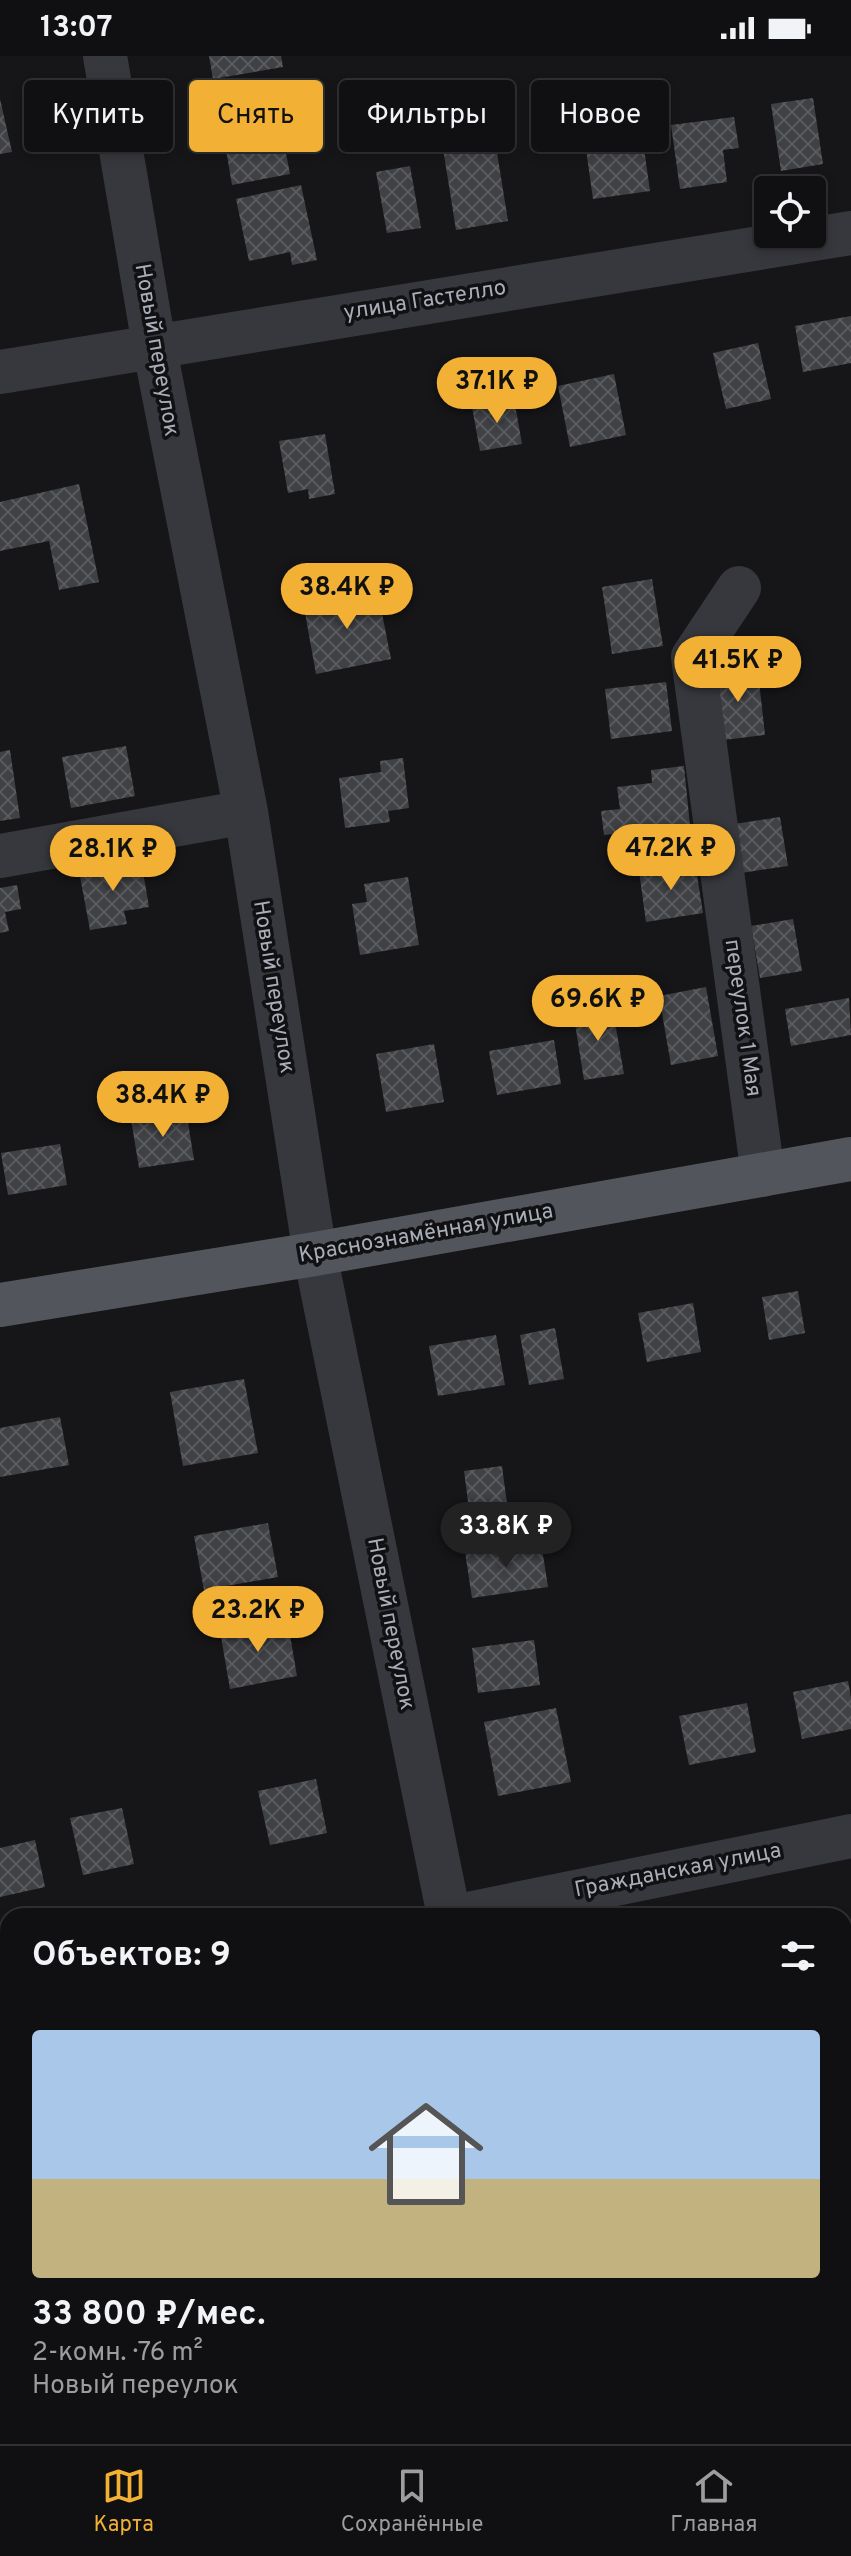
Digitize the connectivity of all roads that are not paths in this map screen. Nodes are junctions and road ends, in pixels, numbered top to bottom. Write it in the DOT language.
graph roads {
  1 [pos="105,56"];
  2 [pos="851,233"];
  3 [pos="154,345"];
  4 [pos="0,372"];
  5 [pos="739,588"];
  6 [pos="246,812"];
  7 [pos="0,856"];
  8 [pos="851,1159"];
  9 [pos="763,1175"];
  10 [pos="315,1254"];
  11 [pos="0,1305"];
  12 [pos="851,1836"];
  13 [pos="447,1908"];
  14 [pos="497,1908"];
  1 -- 3 [label="street, Новый переулок"];
  2 -- 3 [label="street, улица Гастелло"];
  3 -- 4 [label="street, улица Гастелло"];
  3 -- 6 [label="street, Новый переулок"];
  5 -- 9 [label="street, переулок 1 Мая"];
  6 -- 7 [label="street"];
  6 -- 10 [label="street, Новый переулок"];
  8 -- 9 [label="main road, Краснознамённая улица"];
  9 -- 10 [label="main road, Краснознамённая улица"];
  10 -- 11 [label="main road, Краснознамённая улица"];
  10 -- 13 [label="street, Новый переулок"];
  12 -- 14 [label="street, Гражданская улица"];
}
